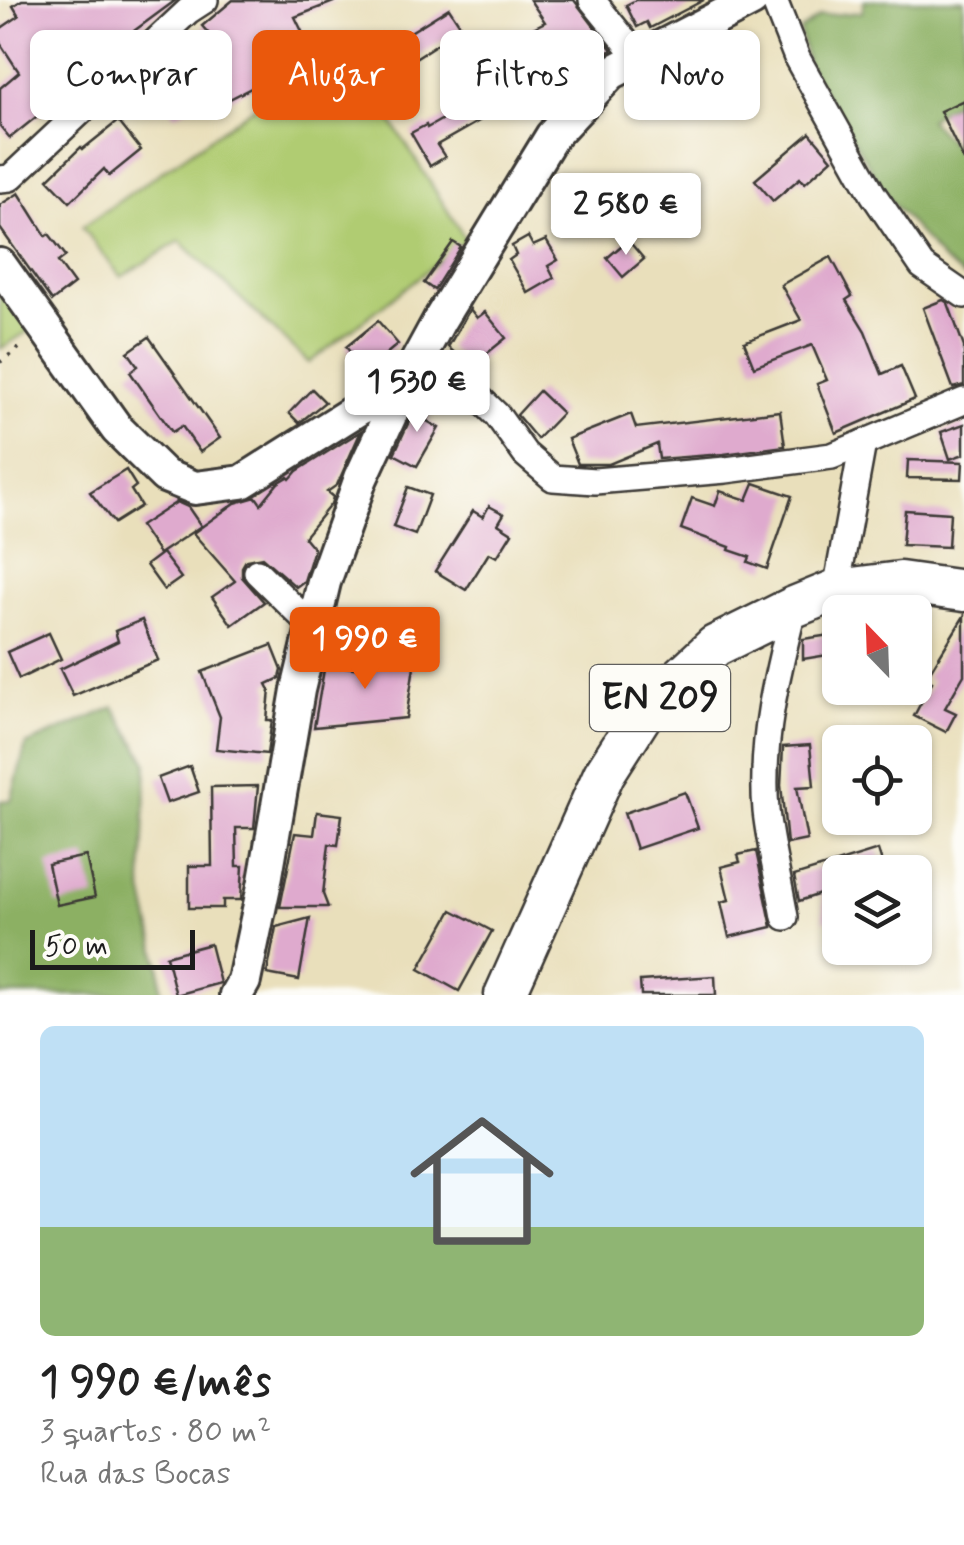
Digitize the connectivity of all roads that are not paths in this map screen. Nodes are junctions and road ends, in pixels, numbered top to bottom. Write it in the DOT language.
graph roads {
  1 [pos="205,0"];
  2 [pos="592,0"];
  3 [pos="752,0"];
  4 [pos="774,0"];
  5 [pos="694,30"];
  6 [pos="624,39"];
  7 [pos="624,66"];
  8 [pos="3,181"];
  9 [pos="0,265"];
  10 [pos="964,296"];
  11 [pos="409,376"];
  12 [pos="964,401"];
  13 [pos="864,443"];
  14 [pos="258,572"];
  15 [pos="836,590"];
  16 [pos="964,591"];
  17 [pos="794,607"];
  18 [pos="313,628"];
  19 [pos="785,917"];
  20 [pos="236,995"];
  21 [pos="505,995"];
  1 -- 8 [label="street"];
  2 -- 6 [label="street"];
  3 -- 5 [label="street"];
  4 -- 10 [label="street"];
  7 -- 11 [label="street"];
  9 -- 11 [label="street"];
  11 -- 13 [label="street"];
  11 -- 18 [label="street"];
  12 -- 13 [label="street"];
  13 -- 15 [label="street"];
  14 -- 18 [label="street"];
  15 -- 16 [label="main road, EN 209"];
  15 -- 17 [label="main road, EN 209"];
  17 -- 19 [label="street"];
  17 -- 21 [label="main road, EN 209"];
  18 -- 20 [label="street"];
}
